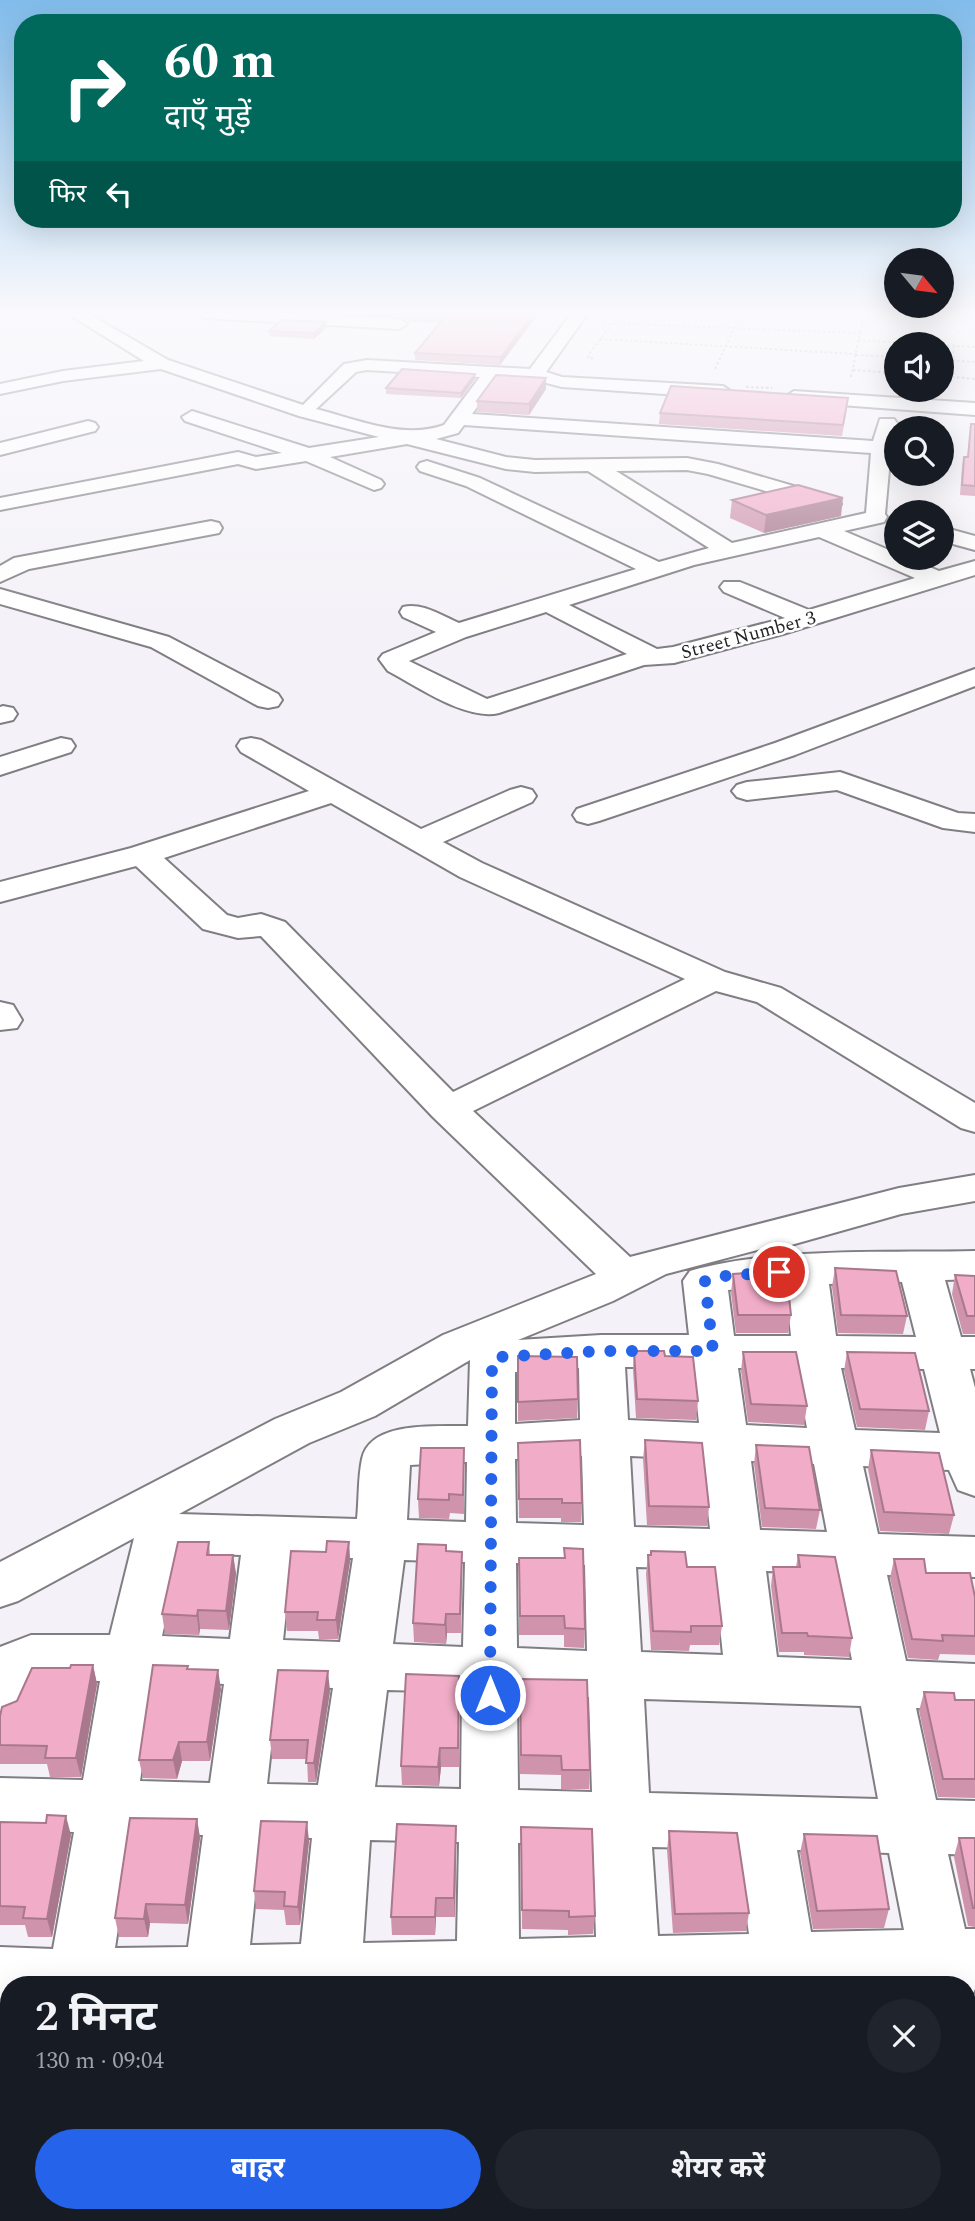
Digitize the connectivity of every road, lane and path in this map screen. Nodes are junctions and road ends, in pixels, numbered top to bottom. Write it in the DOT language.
graph roads {
  1 [pos="192,417"];
  2 [pos="325,417"];
  3 [pos="888,417"];
  4 [pos="457,419"];
  5 [pos="88,428"];
  6 [pos="411,438"];
  7 [pos="364,446"];
  8 [pos="881,448"];
  9 [pos="0,449"];
  10 [pos="310,456"];
  11 [pos="590,464"];
  12 [pos="374,484"];
  13 [pos="0,504"];
  14 [pos="883,517"];
  15 [pos="211,528"];
  16 [pos="820,529"];
  17 [pos="954,537"];
  18 [pos="975,543"];
  19 [pos="727,550"];
  20 [pos="975,568"];
  21 [pos="658,570"];
  22 [pos="0,575"];
  23 [pos="939,580"];
  24 [pos="732,587"];
  25 [pos="0,596"];
  26 [pos="549,604"];
  27 [pos="412,612"];
  28 [pos="806,618"];
  29 [pos="457,632"];
  30 [pos="651,656"];
  31 [pos="975,677"];
  32 [pos="962,691"];
  33 [pos="268,700"];
  34 [pos="251,746"];
  35 [pos="61,747"];
  36 [pos="0,766"];
  37 [pos="747,791"];
  38 [pos="333,793"];
  39 [pos="521,796"];
  40 [pos="588,815"];
  41 [pos="975,823"];
  42 [pos="419,841"];
  43 [pos="142,855"];
  44 [pos="0,892"];
  45 [pos="713,979"];
  46 [pos="447,1109"];
  47 [pos="975,1120"];
  48 [pos="975,1188"];
  49 [pos="975,1265"];
  50 [pos="920,1266"];
  51 [pos="806,1270"];
  52 [pos="625,1277"];
  53 [pos="601,1351"];
  54 [pos="713,1351"];
  55 [pos="815,1351"];
  56 [pos="959,1352"];
  57 [pos="605,1437"];
  58 [pos="491,1443"];
  59 [pos="724,1443"];
  60 [pos="836,1447"];
  61 [pos="973,1461"];
  62 [pos="268,1536"];
  63 [pos="381,1539"];
  64 [pos="491,1542"];
  65 [pos="610,1545"];
  66 [pos="737,1549"];
  67 [pos="857,1553"];
  68 [pos="975,1557"];
  69 [pos="0,1586"];
  70 [pos="131,1658"];
  71 [pos="253,1662"];
  72 [pos="363,1666"];
  73 [pos="490,1670"];
  74 [pos="616,1674"];
  75 [pos="753,1679"];
  76 [pos="884,1683"];
  77 [pos="975,1687"];
  78 [pos="0,1702"];
  79 [pos="0,1804"];
  80 [pos="106,1808"];
  81 [pos="235,1811"];
  82 [pos="343,1813"];
  83 [pos="490,1817"];
  84 [pos="622,1820"];
  85 [pos="763,1823"];
  86 [pos="913,1826"];
  87 [pos="975,1828"];
  88 [pos="954,1968"];
  89 [pos="330,1973"];
  90 [pos="787,1974"];
  91 [pos="80,1976"];
  92 [pos="215,1976"];
  93 [pos="449,1976"];
  94 [pos="489,1976"];
  95 [pos="629,1976"];
  1 -- 10 [label="street"];
  2 -- 6 [label="street"];
  3 -- 8 [label="street"];
  4 -- 6 [label="street"];
  4 -- 8 [label="street"];
  5 -- 9 [label="street"];
  6 -- 7 [label="street"];
  6 -- 11 [label="street"];
  7 -- 10 [label="street"];
  7 -- 21 [label="street"];
  8 -- 14 [label="street"];
  10 -- 12 [label="street"];
  10 -- 13 [label="street"];
  11 -- 14 [label="street"];
  11 -- 19 [label="street"];
  14 -- 16 [label="street"];
  15 -- 22 [label="street"];
  16 -- 19 [label="street"];
  16 -- 23 [label="street"];
  17 -- 18 [label="street"];
  19 -- 21 [label="street"];
  20 -- 23 [label="street, Street Number 3"];
  21 -- 26 [label="street"];
  23 -- 28 [label="street, Street Number 3"];
  24 -- 28 [label="street"];
  25 -- 33 [label="street"];
  26 -- 29 [label="street"];
  26 -- 30 [label="street"];
  27 -- 29 [label="street"];
  28 -- 30 [label="street, Street Number 3"];
  29 -- 30 [label="street, Street Number 3"];
  31 -- 32 [label="street"];
  32 -- 40 [label="street"];
  34 -- 38 [label="street"];
  35 -- 36 [label="street"];
  37 -- 41 [label="street"];
  38 -- 42 [label="street"];
  38 -- 43 [label="street"];
  39 -- 42 [label="street"];
  42 -- 45 [label="street"];
  43 -- 44 [label="street"];
  43 -- 46 [label="street"];
  45 -- 46 [label="street"];
  45 -- 47 [label="street"];
  46 -- 52 [label="street"];
  48 -- 52 [label="street"];
  49 -- 50 [label="street"];
  50 -- 51 [label="street"];
  50 -- 56 [label="street"];
  51 -- 54 [label="street"];
  51 -- 55 [label="street"];
  52 -- 69 [label="street"];
  53 -- 54 [label="street"];
  53 -- 57 [label="street"];
  53 -- 58 [label="street"];
  54 -- 55 [label="street"];
  54 -- 59 [label="street"];
  55 -- 56 [label="street"];
  55 -- 60 [label="street"];
  56 -- 61 [label="street"];
  57 -- 58 [label="street"];
  57 -- 59 [label="street"];
  57 -- 65 [label="street"];
  58 -- 63 [label="street"];
  58 -- 64 [label="street"];
  59 -- 60 [label="street"];
  59 -- 66 [label="street"];
  60 -- 61 [label="street"];
  60 -- 67 [label="street"];
  62 -- 63 [label="street"];
  62 -- 70 [label="street"];
  62 -- 71 [label="street"];
  63 -- 64 [label="street"];
  63 -- 72 [label="street"];
  64 -- 65 [label="street"];
  64 -- 73 [label="street"];
  65 -- 66 [label="street"];
  65 -- 74 [label="street"];
  66 -- 67 [label="street"];
  66 -- 75 [label="street"];
  67 -- 68 [label="street"];
  67 -- 76 [label="street"];
  70 -- 71 [label="street"];
  70 -- 78 [label="street"];
  70 -- 80 [label="street"];
  71 -- 72 [label="street"];
  71 -- 81 [label="street"];
  72 -- 73 [label="street"];
  72 -- 82 [label="street"];
  73 -- 74 [label="street"];
  73 -- 83 [label="street"];
  74 -- 75 [label="street"];
  74 -- 84 [label="street"];
  75 -- 76 [label="street"];
  76 -- 77 [label="street"];
  76 -- 86 [label="street"];
  79 -- 80 [label="street"];
  80 -- 81 [label="street"];
  80 -- 91 [label="street"];
  81 -- 82 [label="street"];
  81 -- 92 [label="street"];
  82 -- 83 [label="street"];
  82 -- 89 [label="street"];
  83 -- 84 [label="street"];
  83 -- 94 [label="street"];
  84 -- 85 [label="street"];
  84 -- 95 [label="street"];
  85 -- 86 [label="street"];
  85 -- 90 [label="street"];
  86 -- 87 [label="street"];
  86 -- 88 [label="street"];
  88 -- 90 [label="street"];
  89 -- 92 [label="street"];
  89 -- 93 [label="street"];
  90 -- 95 [label="street"];
}
